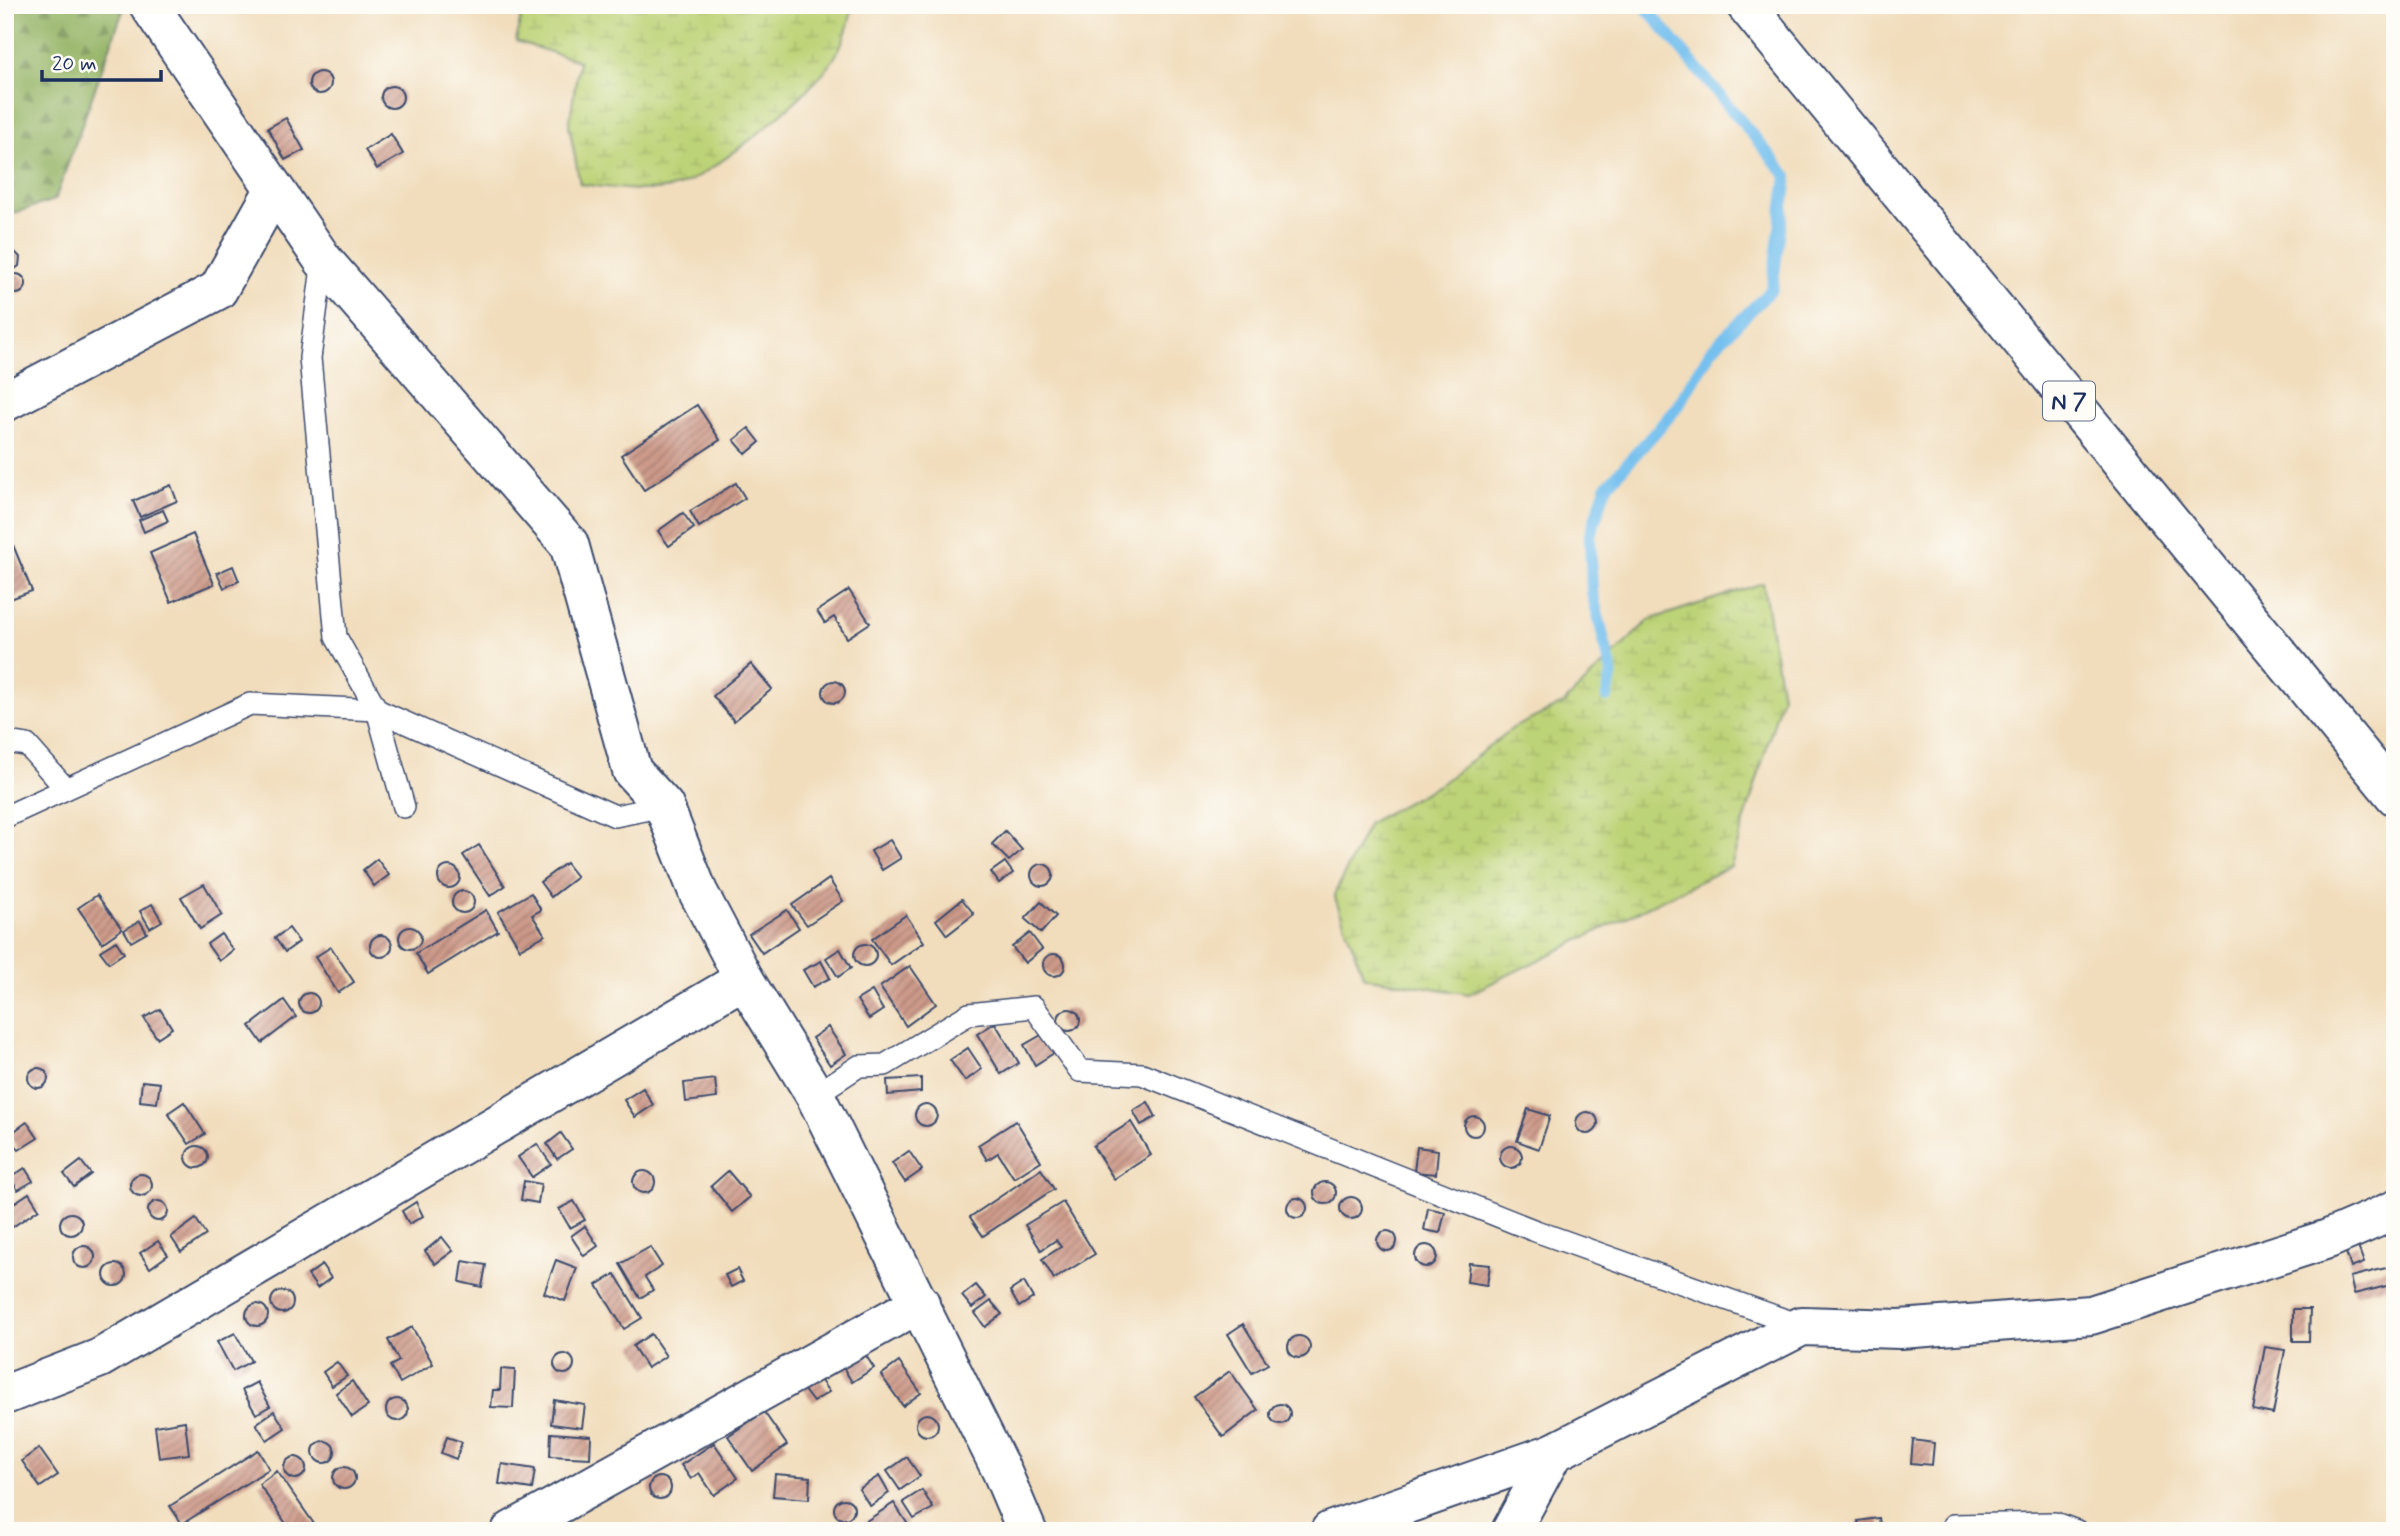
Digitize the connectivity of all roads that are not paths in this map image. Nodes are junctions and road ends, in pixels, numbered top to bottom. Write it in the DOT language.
graph roads {
  1 [pos="149,5"];
  2 [pos="1745,5"];
  3 [pos="274,190"];
  4 [pos="323,260"];
  5 [pos="5,402"];
  6 [pos="377,710"];
  7 [pos="5,742"];
  8 [pos="65,788"];
  9 [pos="2395,796"];
  10 [pos="664,806"];
  11 [pos="404,807"];
  12 [pos="5,817"];
  13 [pos="744,979"];
  14 [pos="815,1095"];
  15 [pos="2395,1210"];
  16 [pos="920,1303"];
  17 [pos="1802,1326"];
  18 [pos="5,1395"];
  19 [pos="1553,1453"];
  20 [pos="1953,1525"];
  21 [pos="511,1531"];
  22 [pos="1027,1531"];
  23 [pos="1330,1531"];
  24 [pos="1511,1531"];
  25 [pos="2077,1531"];
  1 -- 3 [label="main road"];
  2 -- 9 [label="main road, N 7"];
  3 -- 4 [label="main road"];
  3 -- 5 [label="main road"];
  4 -- 6 [label="lane"];
  4 -- 10 [label="main road"];
  6 -- 8 [label="lane"];
  6 -- 10 [label="lane"];
  6 -- 11 [label="lane"];
  7 -- 8 [label="lane"];
  8 -- 12 [label="lane"];
  10 -- 13 [label="main road"];
  13 -- 14 [label="main road"];
  13 -- 18 [label="main road"];
  14 -- 16 [label="main road"];
  14 -- 17 [label="lane"];
  15 -- 17 [label="main road"];
  16 -- 21 [label="main road"];
  16 -- 22 [label="main road"];
  17 -- 19 [label="main road"];
  19 -- 23 [label="main road"];
  19 -- 24 [label="main road"];
  20 -- 25 [label="lane"];
}
